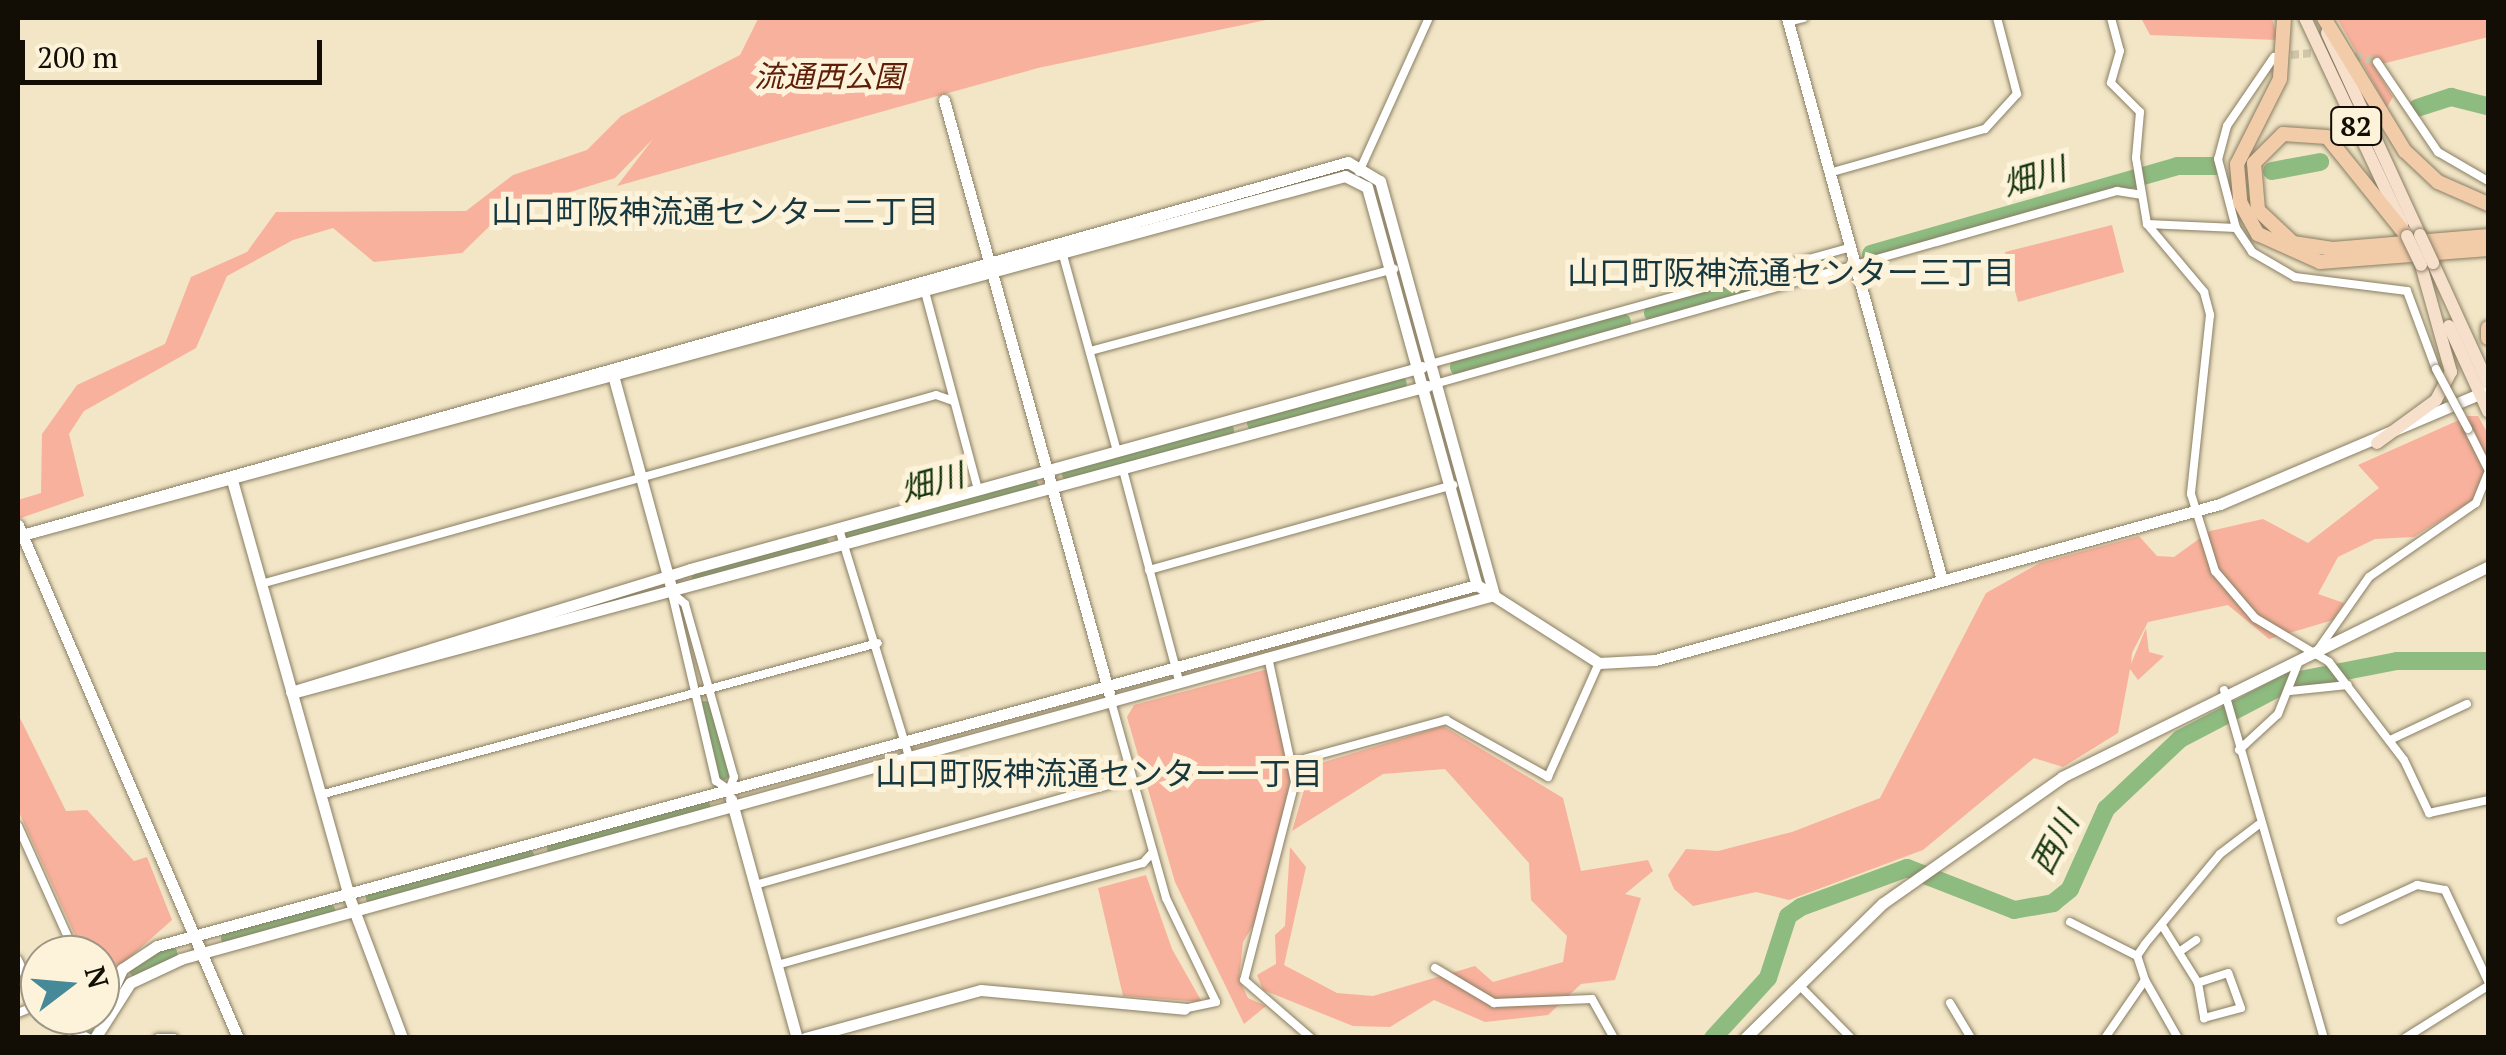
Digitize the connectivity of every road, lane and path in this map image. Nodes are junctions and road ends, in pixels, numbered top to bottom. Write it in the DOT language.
graph roads {
  1 [pos="1429,18"];
  2 [pos="1804,18"];
  3 [pos="1996,18"];
  4 [pos="2110,18"];
  5 [pos="2284,18"];
  6 [pos="2305,18"];
  7 [pos="2322,18"];
  8 [pos="1788,20"];
  9 [pos="2274,57"];
  10 [pos="2377,62"];
  11 [pos="944,100"];
  12 [pos="1363,164"];
  13 [pos="1829,173"];
  14 [pos="1358,177"];
  15 [pos="2488,181"];
  16 [pos="2141,195"];
  17 [pos="2488,204"];
  18 [pos="2147,224"];
  19 [pos="2236,228"];
  20 [pos="2414,235"];
  21 [pos="2488,236"];
  22 [pos="1060,247"];
  23 [pos="1849,248"];
  24 [pos="2488,249"];
  25 [pos="2427,264"];
  26 [pos="1403,266"];
  27 [pos="1854,266"];
  28 [pos="989,267"];
  29 [pos="1389,270"];
  30 [pos="923,285"];
  31 [pos="1632,308"];
  32 [pos="1638,328"];
  33 [pos="2488,328"];
  34 [pos="2488,338"];
  35 [pos="1090,352"];
  36 [pos="1430,364"];
  37 [pos="1416,368"];
  38 [pos="612,372"];
  39 [pos="1436,384"];
  40 [pos="1421,388"];
  41 [pos="2486,389"];
  42 [pos="953,400"];
  43 [pos="2488,410"];
  44 [pos="1239,417"];
  45 [pos="1244,436"];
  46 [pos="2377,443"];
  47 [pos="1117,452"];
  48 [pos="1123,470"];
  49 [pos="1047,471"];
  50 [pos="2488,471"];
  51 [pos="232,477"];
  52 [pos="641,477"];
  53 [pos="1456,484"];
  54 [pos="978,490"];
  55 [pos="1053,490"];
  56 [pos="2196,510"];
  57 [pos="838,529"];
  58 [pos="20,530"];
  59 [pos="844,548"];
  60 [pos="2488,566"];
  61 [pos="1149,570"];
  62 [pos="668,577"];
  63 [pos="1942,580"];
  64 [pos="262,584"];
  65 [pos="1477,585"];
  66 [pos="672,593"];
  67 [pos="1494,595"];
  68 [pos="541,622"];
  69 [pos="878,643"];
  70 [pos="2317,650"];
  71 [pos="1268,657"];
  72 [pos="2300,659"];
  73 [pos="1599,663"];
  74 [pos="1178,675"];
  75 [pos="2346,683"];
  76 [pos="2292,685"];
  77 [pos="1107,688"];
  78 [pos="2224,690"];
  79 [pos="710,691"];
  80 [pos="291,692"];
  81 [pos="692,692"];
  82 [pos="1111,701"];
  83 [pos="2467,704"];
  84 [pos="2390,740"];
  85 [pos="907,750"];
  86 [pos="2239,750"];
  87 [pos="1296,761"];
  88 [pos="1129,768"];
  89 [pos="729,790"];
  90 [pos="320,796"];
  91 [pos="2488,800"];
  92 [pos="734,807"];
  93 [pos="2258,825"];
  94 [pos="18,826"];
  95 [pos="20,840"];
  96 [pos="538,842"];
  97 [pos="1153,852"];
  98 [pos="544,862"];
  99 [pos="755,885"];
  100 [pos="348,894"];
  101 [pos="354,914"];
  102 [pos="2341,920"];
  103 [pos="2070,922"];
  104 [pos="2163,926"];
  105 [pos="66,935"];
  106 [pos="194,937"];
  107 [pos="2196,940"];
  108 [pos="2179,952"];
  109 [pos="202,956"];
  110 [pos="2138,956"];
  111 [pos="777,965"];
  112 [pos="1436,968"];
  113 [pos="2145,980"];
  114 [pos="2198,984"];
  115 [pos="2488,984"];
  116 [pos="1799,985"];
  117 [pos="1950,1003"];
  118 [pos="1184,1009"];
  119 [pos="2175,1033"];
  120 [pos="89,1037"];
  121 [pos="1613,1037"];
  122 [pos="158,1038"];
  123 [pos="174,1038"];
  124 [pos="238,1038"];
  125 [pos="402,1038"];
  126 [pos="797,1038"];
  127 [pos="806,1038"];
  128 [pos="1311,1038"];
  129 [pos="1745,1038"];
  130 [pos="1851,1038"];
  131 [pos="1971,1038"];
  132 [pos="2105,1038"];
  133 [pos="2164,1038"];
  134 [pos="2324,1038"];
  135 [pos="2405,1038"];
  1 -- 12 [label="street"];
  2 -- 8 [label="street"];
  3 -- 13 [label="street"];
  4 -- 16 [label="street"];
  5 -- 24 [label="highway"];
  6 -- 20 [label="main road, 82"];
  7 -- 17 [label="highway"];
  7 -- 20 [label="main road, 82"];
  8 -- 13 [label="street"];
  9 -- 19 [label="street"];
  10 -- 15 [label="street"];
  11 -- 28 [label="street"];
  12 -- 14 [label="street"];
  12 -- 22 [label="street"];
  12 -- 26 [label="street"];
  13 -- 23 [label="street"];
  14 -- 22 [label="street"];
  14 -- 29 [label="street"];
  16 -- 18 [label="street"];
  16 -- 27 [label="street"];
  18 -- 19 [label="street"];
  18 -- 56 [label="street"];
  19 -- 50 [label="street, bridge"];
  20 -- 21 [label="highway"];
  20 -- 25 [label="main road, 82, bridge"];
  22 -- 28 [label="street"];
  22 -- 35 [label="street"];
  23 -- 27 [label="street"];
  23 -- 31 [label="street"];
  25 -- 41 [label="main road, 82"];
  25 -- 46 [label="main road"];
  26 -- 29 [label="street"];
  26 -- 36 [label="street"];
  27 -- 32 [label="street"];
  27 -- 63 [label="street"];
  28 -- 30 [label="street"];
  28 -- 49 [label="street"];
  29 -- 35 [label="street"];
  29 -- 37 [label="street"];
  30 -- 38 [label="street"];
  30 -- 42 [label="street"];
  31 -- 32 [label="street"];
  31 -- 36 [label="street"];
  32 -- 39 [label="street"];
  33 -- 34 [label="highway"];
  35 -- 47 [label="street"];
  36 -- 37 [label="street"];
  36 -- 39 [label="street"];
  37 -- 40 [label="street"];
  37 -- 44 [label="street"];
  38 -- 51 [label="street"];
  38 -- 52 [label="street"];
  39 -- 40 [label="street"];
  39 -- 53 [label="street"];
  40 -- 45 [label="street"];
  40 -- 53 [label="street"];
  41 -- 43 [label="main road, 82"];
  41 -- 46 [label="street"];
  42 -- 52 [label="street"];
  42 -- 54 [label="street"];
  44 -- 45 [label="street"];
  44 -- 47 [label="street"];
  45 -- 48 [label="street"];
  46 -- 56 [label="street"];
  47 -- 49 [label="street"];
  48 -- 55 [label="street"];
  48 -- 61 [label="street"];
  49 -- 54 [label="street"];
  49 -- 55 [label="street"];
  50 -- 70 [label="street"];
  51 -- 58 [label="street"];
  51 -- 64 [label="street"];
  52 -- 62 [label="street"];
  52 -- 64 [label="street"];
  53 -- 61 [label="street"];
  53 -- 65 [label="street"];
  53 -- 67 [label="street"];
  54 -- 57 [label="street"];
  55 -- 59 [label="street"];
  55 -- 77 [label="street"];
  56 -- 63 [label="street"];
  56 -- 70 [label="street"];
  57 -- 59 [label="street"];
  57 -- 62 [label="street"];
  58 -- 106 [label="street"];
  59 -- 66 [label="street"];
  59 -- 69 [label="street"];
  60 -- 70 [label="street"];
  61 -- 74 [label="street"];
  62 -- 66 [label="street"];
  62 -- 68 [label="street"];
  63 -- 73 [label="street"];
  64 -- 80 [label="street"];
  65 -- 67 [label="street"];
  65 -- 74 [label="street"];
  66 -- 68 [label="street"];
  66 -- 79 [label="street"];
  66 -- 81 [label="street"];
  67 -- 71 [label="street"];
  67 -- 73 [label="street"];
  68 -- 80 [label="street"];
  69 -- 79 [label="street"];
  69 -- 85 [label="street"];
  70 -- 72 [label="street"];
  70 -- 75 [label="street"];
  71 -- 74 [label="street"];
  71 -- 87 [label="street"];
  72 -- 76 [label="street"];
  72 -- 78 [label="street"];
  73 -- 87 [label="street"];
  74 -- 77 [label="street"];
  74 -- 82 [label="street"];
  75 -- 76 [label="street"];
  75 -- 84 [label="street"];
  76 -- 86 [label="street"];
  77 -- 82 [label="street"];
  77 -- 85 [label="street"];
  78 -- 86 [label="street"];
  78 -- 116 [label="street"];
  79 -- 81 [label="street"];
  79 -- 89 [label="street"];
  80 -- 90 [label="street"];
  81 -- 89 [label="street"];
  81 -- 90 [label="street"];
  82 -- 85 [label="street"];
  82 -- 88 [label="street"];
  83 -- 84 [label="street"];
  84 -- 91 [label="street"];
  85 -- 89 [label="street"];
  85 -- 92 [label="street"];
  86 -- 93 [label="street"];
  87 -- 128 [label="street"];
  88 -- 97 [label="street"];
  88 -- 99 [label="street"];
  89 -- 92 [label="street"];
  89 -- 96 [label="street"];
  90 -- 100 [label="street"];
  92 -- 98 [label="street"];
  92 -- 99 [label="street"];
  93 -- 104 [label="street"];
  93 -- 134 [label="street"];
  94 -- 95 [label="street"];
  95 -- 105 [label="street"];
  96 -- 98 [label="street"];
  96 -- 100 [label="street"];
  97 -- 111 [label="street"];
  97 -- 118 [label="street"];
  98 -- 101 [label="street"];
  99 -- 111 [label="street"];
  100 -- 101 [label="street"];
  100 -- 106 [label="street"];
  101 -- 109 [label="street"];
  101 -- 125 [label="street"];
  102 -- 115 [label="street"];
  103 -- 110 [label="street"];
  104 -- 108 [label="street"];
  104 -- 110 [label="street"];
  106 -- 109 [label="street"];
  106 -- 120 [label="street"];
  107 -- 108 [label="street"];
  108 -- 114 [label="street"];
  109 -- 120 [label="street"];
  109 -- 124 [label="street"];
  110 -- 113 [label="street"];
  111 -- 126 [label="street"];
  112 -- 121 [label="street"];
  113 -- 119 [label="street"];
  113 -- 132 [label="street"];
  114 -- 114 [label="street"];
  115 -- 135 [label="street"];
  116 -- 129 [label="street"];
  116 -- 130 [label="street"];
  117 -- 131 [label="street"];
  118 -- 127 [label="street"];
  119 -- 133 [label="street"];
  122 -- 123 [label="street"];
}
